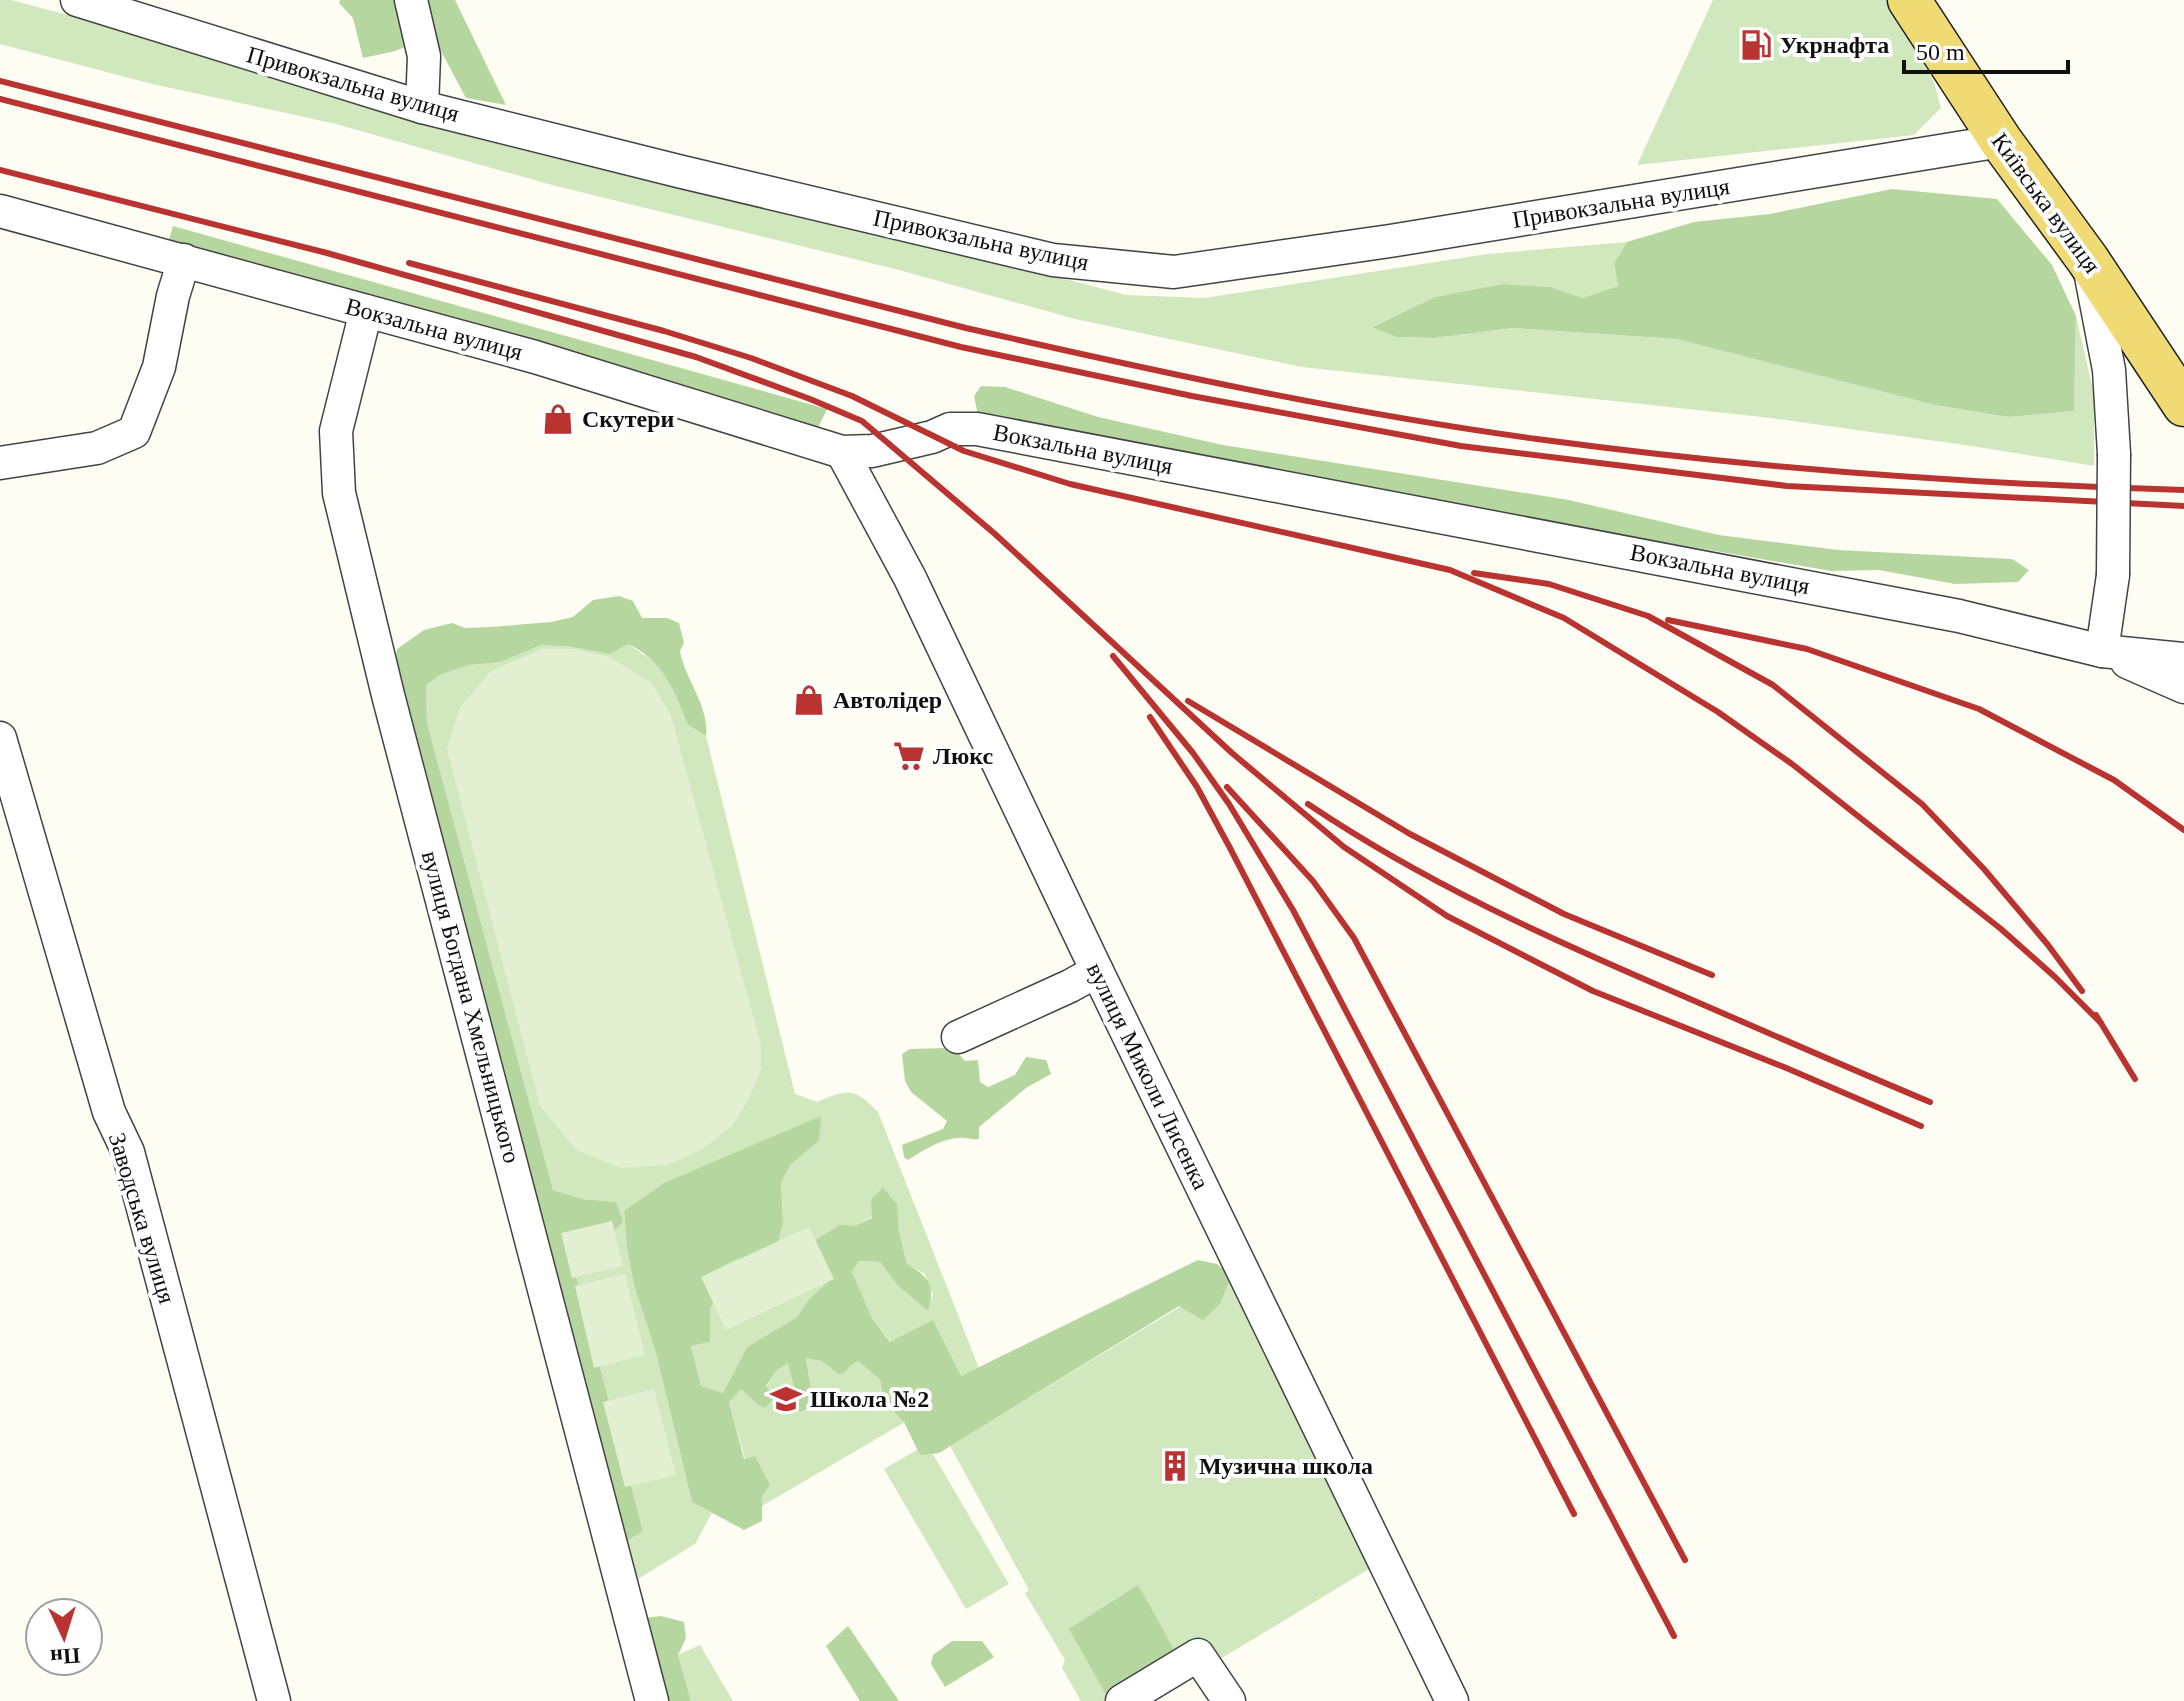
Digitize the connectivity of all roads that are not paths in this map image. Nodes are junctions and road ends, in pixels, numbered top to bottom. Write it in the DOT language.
graph roads {
  1 [pos="77,0"];
  2 [pos="411,0"];
  3 [pos="1909,0"];
  4 [pos="422,107"];
  5 [pos="2001,141"];
  6 [pos="0,211"];
  7 [pos="184,260"];
  8 [pos="2088,260"];
  9 [pos="366,311"];
  10 [pos="2184,405"];
  11 [pos="842,452"];
  12 [pos="0,463"];
  13 [pos="2102,651"];
  14 [pos="2184,659"];
  15 [pos="2184,687"];
  16 [pos="0,738"];
  17 [pos="1097,971"];
  18 [pos="958,1037"];
  19 [pos="274,1701"];
  20 [pos="652,1701"];
  21 [pos="1122,1701"];
  22 [pos="1229,1701"];
  23 [pos="1452,1701"];
  1 -- 4 [label="street, Привокзальна вулиця"];
  2 -- 4 [label="street"];
  3 -- 5 [label="main road, Київська вулиця"];
  4 -- 5 [label="street, Привокзальна вулиця"];
  5 -- 8 [label="main road, Київська вулиця"];
  6 -- 7 [label="street, Вокзальна вулиця"];
  7 -- 9 [label="street, Вокзальна вулиця"];
  7 -- 12 [label="street"];
  8 -- 10 [label="main road, Київська вулиця"];
  8 -- 13 [label="street, bridge"];
  9 -- 11 [label="street, Вокзальна вулиця"];
  9 -- 20 [label="street, вулиця Богдана Хмельницького"];
  11 -- 13 [label="street, Вокзальна вулиця"];
  11 -- 17 [label="street, вулиця Миколи Лисенка"];
  13 -- 14 [label="street, Вокзальна вулиця"];
  13 -- 15 [label="street"];
  16 -- 19 [label="street, Заводська вулиця"];
  17 -- 18 [label="street"];
  17 -- 23 [label="street, вулиця Миколи Лисенка"];
  21 -- 22 [label="street"];
}
